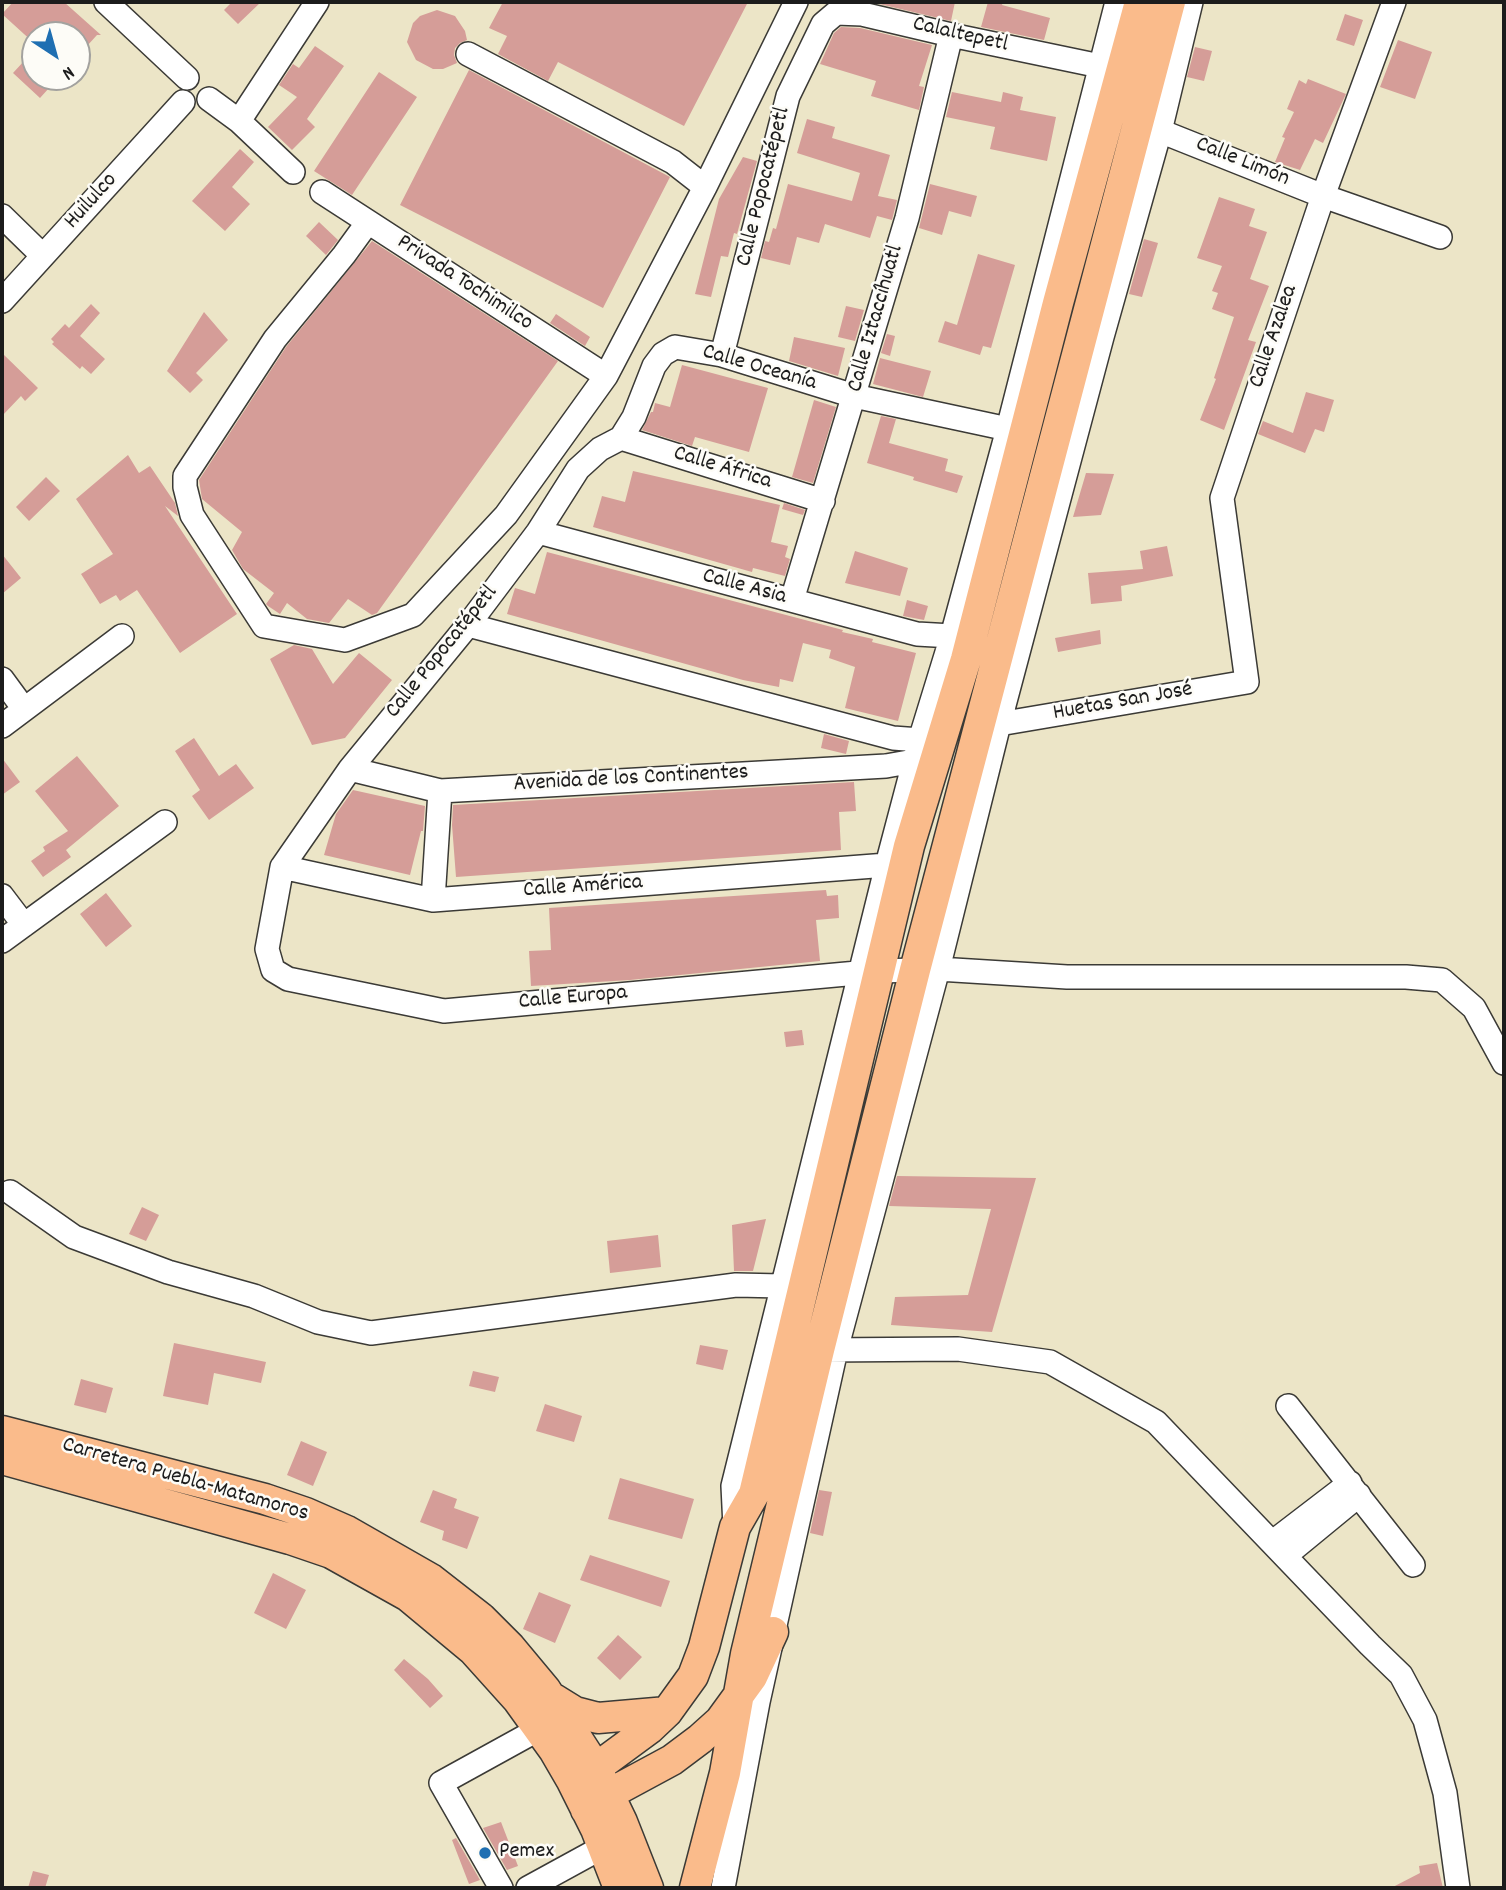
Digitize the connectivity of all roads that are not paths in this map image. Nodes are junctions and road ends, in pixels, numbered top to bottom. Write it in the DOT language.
graph roads {
  1 [pos="106,2"];
  2 [pos="317,2"];
  3 [pos="796,2"];
  4 [pos="1117,2"];
  5 [pos="1140,2"];
  6 [pos="1170,2"];
  7 [pos="1191,2"];
  8 [pos="1394,2"];
  9 [pos="823,24"];
  10 [pos="951,35"];
  11 [pos="468,54"];
  12 [pos="1100,66"];
  13 [pos="187,78"];
  14 [pos="209,99"];
  15 [pos="183,102"];
  16 [pos="239,121"];
  17 [pos="1160,131"];
  18 [pos="293,172"];
  19 [pos="705,187"];
  20 [pos="322,192"];
  21 [pos="1323,196"];
  22 [pos="2,216"];
  23 [pos="368,222"];
  24 [pos="1440,237"];
  25 [pos="43,256"];
  26 [pos="2,301"];
  27 [pos="675,347"];
  28 [pos="722,355"];
  29 [pos="606,376"];
  30 [pos="854,396"];
  31 [pos="1008,429"];
  32 [pos="621,438"];
  33 [pos="822,501"];
  34 [pos="538,532"];
  35 [pos="792,600"];
  36 [pos="468,625"];
  37 [pos="122,636"];
  38 [pos="952,636"];
  39 [pos="2,679"];
  40 [pos="1247,682"];
  41 [pos="24,709"];
  42 [pos="999,724"];
  43 [pos="2,726"];
  44 [pos="917,751"];
  45 [pos="349,769"];
  46 [pos="439,791"];
  47 [pos="165,822"];
  48 [pos="887,865"];
  49 [pos="282,867"];
  50 [pos="2,896"];
  51 [pos="433,900"];
  52 [pos="24,925"];
  53 [pos="2,942"];
  54 [pos="927,969"];
  55 [pos="870,972"];
  56 [pos="288,979"];
  57 [pos="1504,1063"];
  58 [pos="10,1192"];
  59 [pos="782,1286"];
  60 [pos="788,1350"];
  61 [pos="827,1350"];
  62 [pos="1288,1406"];
  63 [pos="2,1431"];
  64 [pos="2,1459"];
  65 [pos="1355,1489"];
  66 [pos="734,1527"];
  67 [pos="1279,1548"];
  68 [pos="1413,1565"];
  69 [pos="773,1632"];
  70 [pos="545,1689"];
  71 [pos="737,1698"];
  72 [pos="667,1712"];
  73 [pos="539,1729"];
  74 [pos="590,1789"];
  75 [pos="603,1847"];
  76 [pos="501,1888"];
  77 [pos="528,1888"];
  78 [pos="619,1888"];
  79 [pos="648,1888"];
  80 [pos="695,1888"];
  81 [pos="723,1888"];
  82 [pos="1458,1888"];
  1 -- 13 [label="street"];
  2 -- 16 [label="street"];
  3 -- 19 [label="street"];
  4 -- 12 [label="street"];
  5 -- 55 [label="main road"];
  6 -- 54 [label="main road"];
  7 -- 17 [label="street"];
  8 -- 21 [label="street, Calle Azalea"];
  9 -- 10 [label="street, Calaltepetl"];
  9 -- 28 [label="street, Calle Popocatépetl"];
  10 -- 12 [label="street, Calaltepetl"];
  10 -- 30 [label="street, Calle Iztaccíhuatl"];
  11 -- 19 [label="street"];
  12 -- 31 [label="street"];
  13 -- 14 [label="street"];
  13 -- 15 [label="street"];
  14 -- 15 [label="street"];
  14 -- 16 [label="street"];
  15 -- 25 [label="street, Huilulco"];
  16 -- 18 [label="street"];
  17 -- 21 [label="street, Calle Limón"];
  17 -- 42 [label="street"];
  19 -- 29 [label="street"];
  20 -- 23 [label="street, Privada Tochimilco"];
  21 -- 24 [label="street, Calle Limón"];
  21 -- 40 [label="street, Calle Azalea"];
  22 -- 25 [label="street"];
  23 -- 29 [label="street, Privada Tochimilco"];
  23 -- 29 [label="street"];
  25 -- 26 [label="street, Huilulco"];
  27 -- 28 [label="street, Calle Oceanía"];
  27 -- 32 [label="street, Calle Popocatépetl"];
  28 -- 30 [label="street, Calle Oceanía"];
  30 -- 31 [label="street, Calle Oceanía"];
  30 -- 33 [label="street, Calle Iztaccíhuatl"];
  31 -- 38 [label="street"];
  32 -- 33 [label="street, Calle África"];
  32 -- 34 [label="street, Calle Popocatépetl"];
  33 -- 35 [label="street, Calle Iztaccíhuatl"];
  34 -- 35 [label="street, Calle Asia"];
  34 -- 36 [label="street, Calle Popocatépetl"];
  35 -- 38 [label="street, Calle Asia"];
  36 -- 44 [label="street"];
  36 -- 45 [label="street, Calle Popocatépetl"];
  37 -- 41 [label="street"];
  38 -- 44 [label="street"];
  39 -- 41 [label="street"];
  40 -- 42 [label="street, Huetas San José"];
  41 -- 43 [label="street"];
  42 -- 54 [label="street"];
  44 -- 46 [label="street, Avenida de los Continentes"];
  44 -- 48 [label="street"];
  45 -- 46 [label="street, Avenida de los Continentes"];
  45 -- 49 [label="street, Calle Popocatépetl"];
  46 -- 51 [label="street"];
  47 -- 52 [label="street"];
  48 -- 51 [label="street, Calle América"];
  48 -- 55 [label="street"];
  49 -- 51 [label="street, Calle América"];
  49 -- 56 [label="street, Calle Popocatépetl"];
  50 -- 52 [label="street"];
  52 -- 53 [label="street"];
  54 -- 55 [label="street, Calle Europa"];
  54 -- 57 [label="street, Calle Europa"];
  54 -- 61 [label="main road"];
  55 -- 56 [label="street, Calle Europa"];
  55 -- 59 [label="street"];
  55 -- 60 [label="main road"];
  58 -- 59 [label="street"];
  59 -- 66 [label="street"];
  60 -- 61 [label="street"];
  60 -- 66 [label="main road"];
  61 -- 67 [label="street"];
  61 -- 69 [label="street"];
  61 -- 71 [label="main road"];
  62 -- 65 [label="street"];
  63 -- 70 [label="main road, Carretera Puebla-Matamoros"];
  64 -- 73 [label="main road, Carretera Puebla-Matamoros"];
  65 -- 67 [label="street"];
  65 -- 68 [label="street"];
  66 -- 72 [label="main road"];
  67 -- 82 [label="street"];
  69 -- 71 [label="main road"];
  69 -- 81 [label="street"];
  70 -- 72 [label="main road"];
  70 -- 74 [label="main road, Carretera Puebla-Matamoros"];
  71 -- 74 [label="main road"];
  71 -- 80 [label="main road"];
  72 -- 74 [label="main road"];
  73 -- 74 [label="main road, Carretera Puebla-Matamoros"];
  73 -- 76 [label="street"];
  74 -- 75 [label="main road, Carretera Puebla-Matamoros"];
  74 -- 79 [label="main road, Carretera Puebla-Matamoros"];
  75 -- 77 [label="street"];
  75 -- 78 [label="main road, Carretera Puebla-Matamoros"];
}
